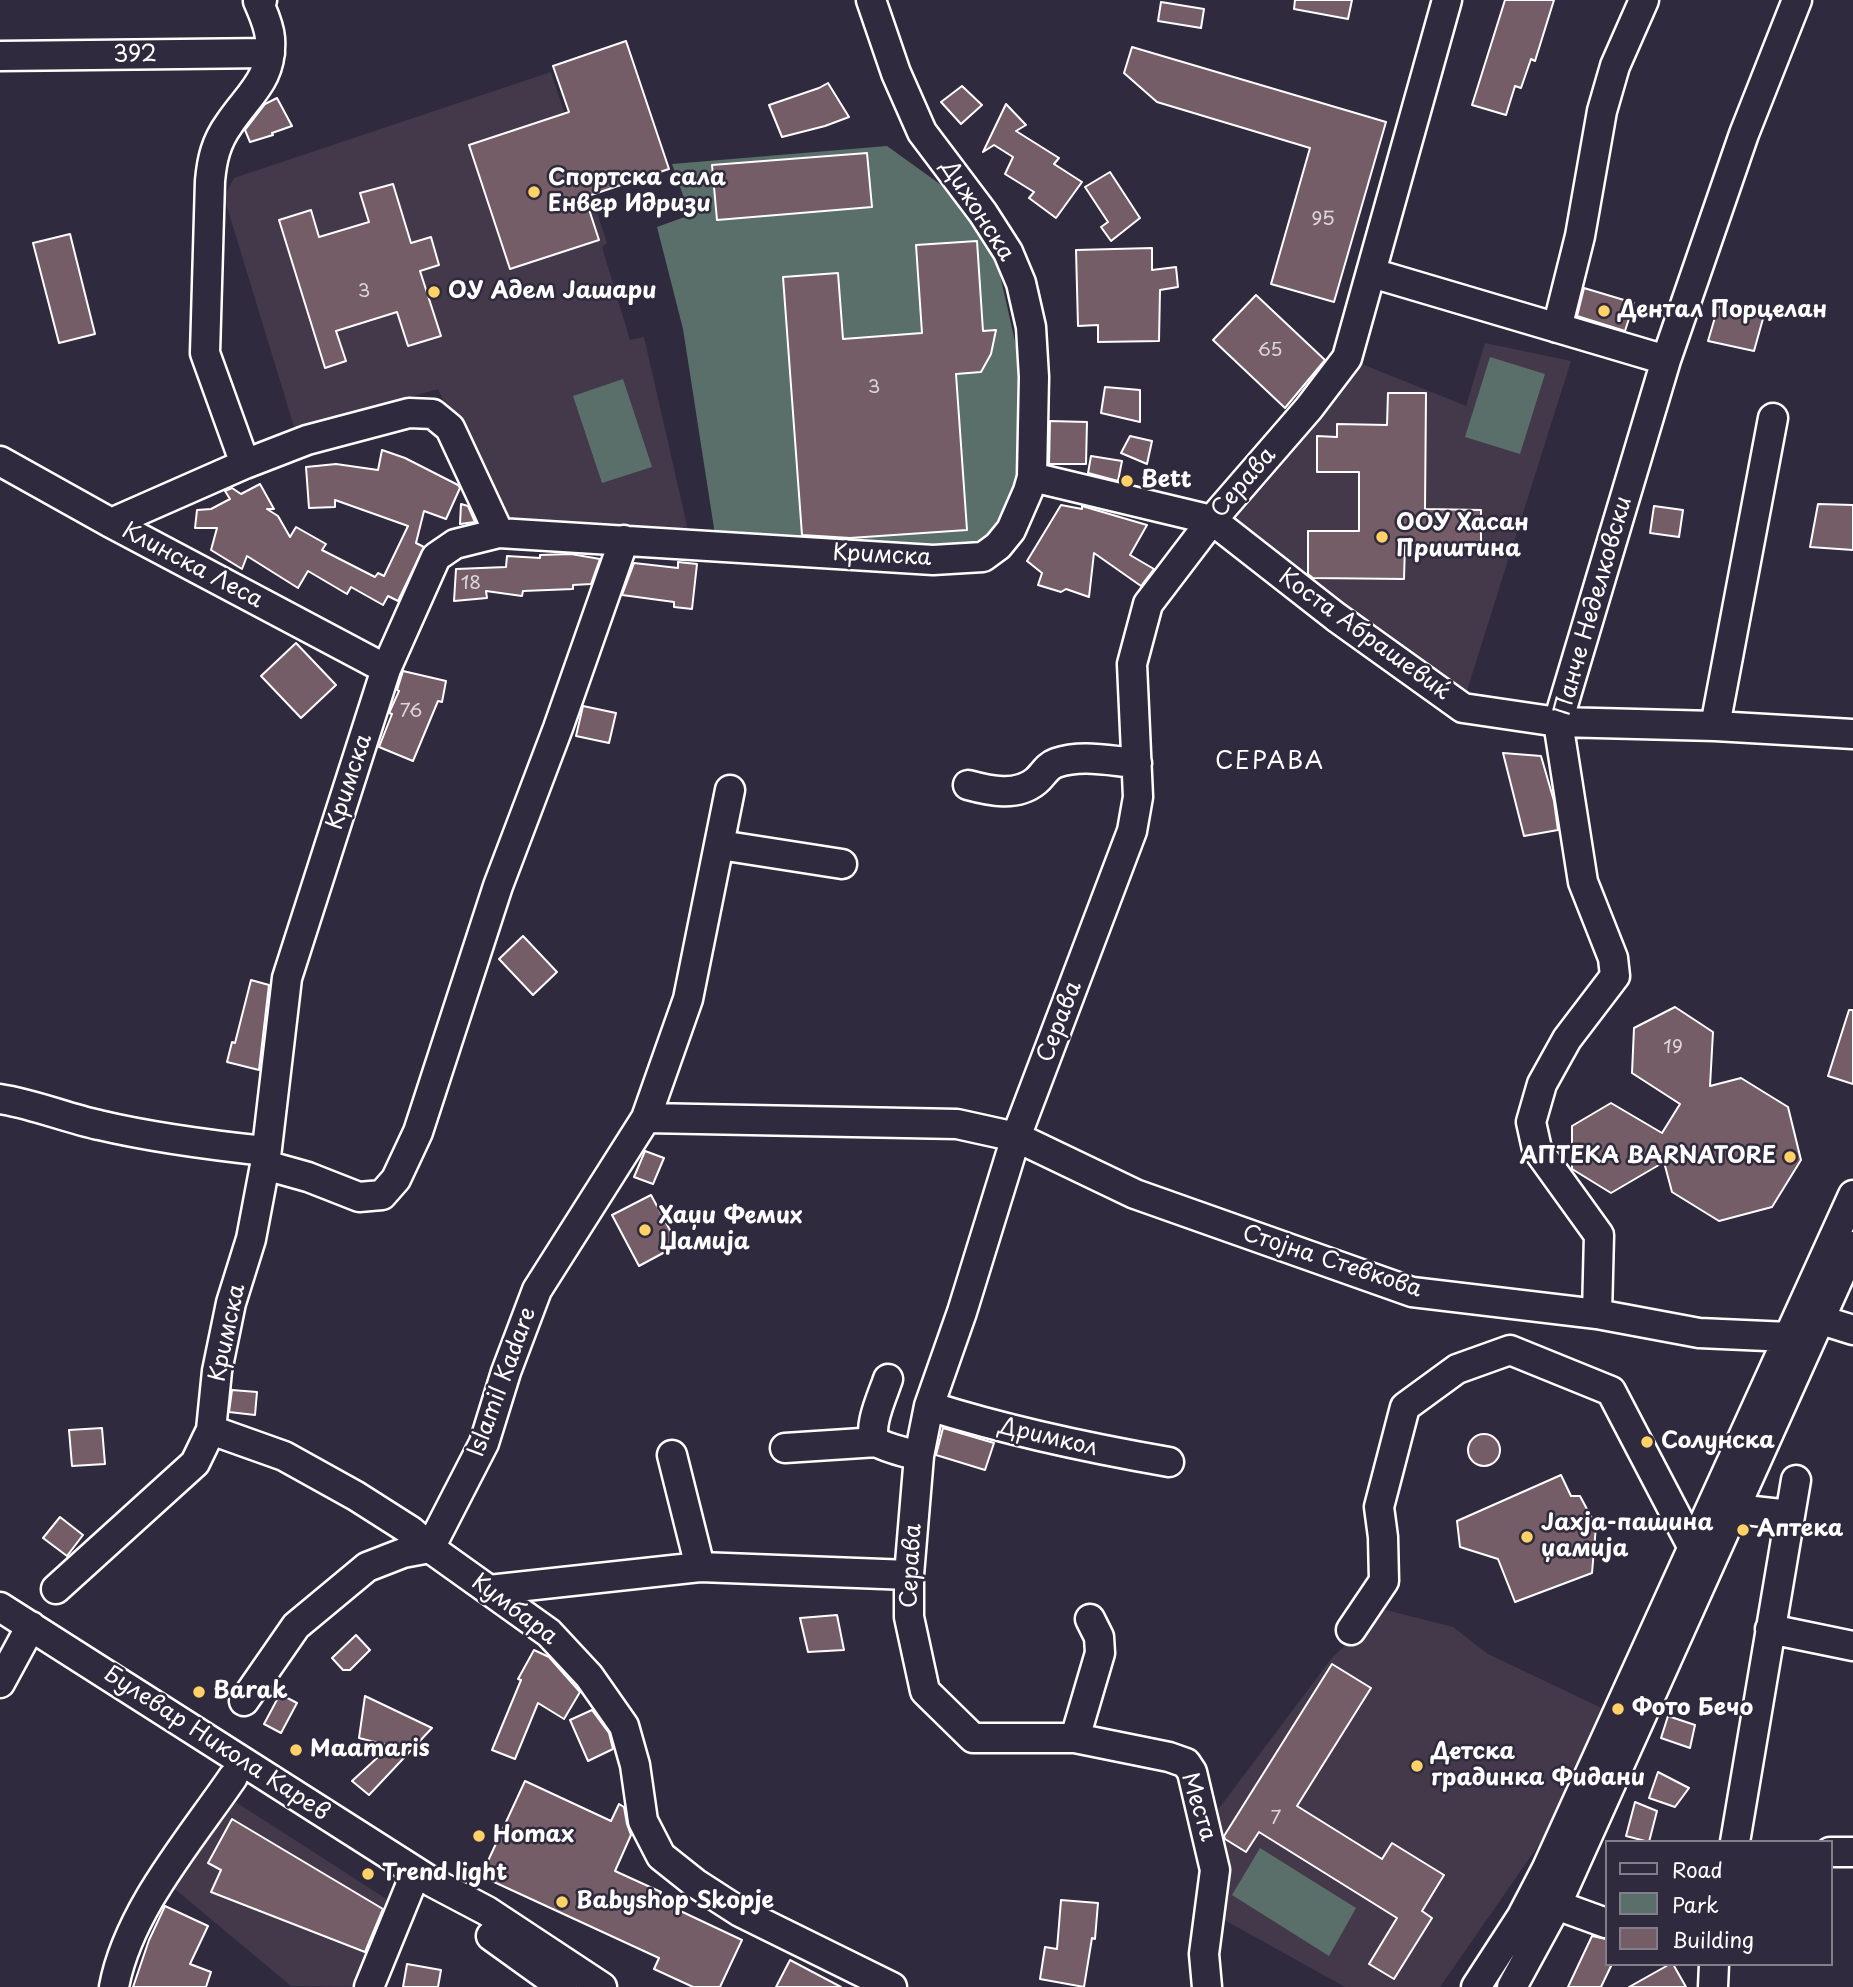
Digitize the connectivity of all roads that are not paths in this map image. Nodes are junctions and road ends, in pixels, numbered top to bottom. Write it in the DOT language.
graph roads {
  1 [pos="259,0"];
  2 [pos="871,0"];
  3 [pos="1447,0"];
  4 [pos="1644,0"];
  5 [pos="1797,0"];
  6 [pos="270,53"];
  7 [pos="0,56"];
  8 [pos="1371,273"];
  9 [pos="1557,328"];
  10 [pos="1666,360"];
  11 [pos="1773,418"];
  12 [pos="0,461"];
  13 [pos="245,464"];
  14 [pos="1032,477"];
  15 [pos="1212,520"];
  16 [pos="111,523"];
  17 [pos="499,533"];
  18 [pos="624,540"];
  19 [pos="386,668"];
  20 [pos="1558,722"];
  21 [pos="1715,726"];
  22 [pos="1853,734"];
  23 [pos="1137,764"];
  24 [pos="968,785"];
  25 [pos="730,790"];
  26 [pos="720,845"];
  27 [pos="842,864"];
  28 [pos="0,1099"];
  29 [pos="646,1118"];
  30 [pos="1016,1137"];
  31 [pos="265,1158"];
  32 [pos="1853,1195"];
  33 [pos="1853,1246"];
  34 [pos="1597,1314"];
  35 [pos="1821,1320"];
  36 [pos="1853,1330"];
  37 [pos="1789,1337"];
  38 [pos="888,1379"];
  39 [pos="929,1406"];
  40 [pos="211,1430"];
  41 [pos="877,1442"];
  42 [pos="785,1448"];
  43 [pos="671,1455"];
  44 [pos="919,1456"];
  45 [pos="1169,1462"];
  46 [pos="1796,1480"];
  47 [pos="1736,1509"];
  48 [pos="1790,1515"];
  49 [pos="430,1548"];
  50 [pos="1693,1548"];
  51 [pos="701,1567"];
  52 [pos="909,1575"];
  53 [pos="56,1589"];
  54 [pos="489,1590"];
  55 [pos="0,1607"];
  56 [pos="1090,1619"];
  57 [pos="31,1626"];
  58 [pos="1770,1629"];
  59 [pos="1351,1630"];
  60 [pos="1853,1647"];
  61 [pos="0,1682"];
  62 [pos="244,1701"];
  63 [pos="1063,1737"];
  64 [pos="233,1777"];
  65 [pos="1735,1840"];
  66 [pos="1832,1852"];
  67 [pos="1853,1852"];
  68 [pos="424,1877"];
  69 [pos="1539,1911"];
  70 [pos="1604,1923"];
  71 [pos="589,1984"];
  72 [pos="114,1987"];
  73 [pos="369,1987"];
  74 [pos="892,1987"];
  75 [pos="1207,1987"];
  76 [pos="1476,1987"];
  77 [pos="1512,1987"];
  1 -- 6 [label="street"];
  2 -- 14 [label="street, Дижонска"];
  3 -- 8 [label="street, Серава"];
  4 -- 9 [label="street"];
  5 -- 10 [label="street, Панче Неделковски"];
  6 -- 7 [label="street, 392"];
  6 -- 13 [label="street"];
  8 -- 9 [label="street"];
  8 -- 15 [label="street, Серава"];
  9 -- 10 [label="street"];
  10 -- 20 [label="street, Панче Неделковски"];
  11 -- 21 [label="street"];
  12 -- 16 [label="street, Клинска Леса"];
  13 -- 16 [label="street"];
  13 -- 17 [label="street"];
  14 -- 15 [label="street, Коста Абрашевиќ"];
  14 -- 18 [label="street, Кримска"];
  15 -- 20 [label="street, Коста Абрашевиќ"];
  15 -- 23 [label="street, Серава"];
  16 -- 19 [label="street, Клинска Леса"];
  17 -- 18 [label="street, Кримска"];
  17 -- 19 [label="street, Кримска"];
  18 -- 31 [label="street"];
  19 -- 31 [label="street, Кримска"];
  20 -- 21 [label="street, Коста Абрашевиќ"];
  20 -- 34 [label="street, Панче Неделковски"];
  21 -- 22 [label="street, Коста Абрашевиќ"];
  23 -- 24 [label="street"];
  23 -- 30 [label="street, Серава"];
  25 -- 26 [label="street, Islamil Kadare"];
  26 -- 27 [label="street"];
  26 -- 29 [label="street, Islamil Kadare"];
  28 -- 31 [label="street"];
  29 -- 30 [label="street, Стојна Стевкова"];
  29 -- 49 [label="street, Islamil Kadare"];
  30 -- 34 [label="street, Стојна Стевкова"];
  30 -- 39 [label="street, Серава"];
  31 -- 40 [label="street, Кримска"];
  32 -- 37 [label="street"];
  33 -- 35 [label="street"];
  34 -- 37 [label="street, Стојна Стевкова"];
  35 -- 36 [label="street"];
  35 -- 47 [label="street"];
  37 -- 50 [label="street"];
  38 -- 41 [label="street"];
  39 -- 44 [label="street, Серава"];
  39 -- 45 [label="street, Дримкол"];
  40 -- 49 [label="street, Кумбара"];
  40 -- 53 [label="street, Кримска"];
  41 -- 42 [label="street"];
  41 -- 44 [label="street"];
  43 -- 51 [label="street"];
  44 -- 52 [label="street, Серава"];
  46 -- 48 [label="street"];
  47 -- 48 [label="street"];
  47 -- 69 [label="street"];
  48 -- 58 [label="street"];
  49 -- 54 [label="street, Кумбара"];
  49 -- 62 [label="street"];
  50 -- 59 [label="street"];
  50 -- 69 [label="street"];
  51 -- 52 [label="street"];
  51 -- 54 [label="street"];
  52 -- 63 [label="street, Серава"];
  54 -- 74 [label="street, Кумбара"];
  55 -- 57 [label="street, Булевар Никола Карев"];
  56 -- 63 [label="street"];
  57 -- 61 [label="street"];
  57 -- 68 [label="street, Булевар Никола Карев"];
  58 -- 60 [label="street"];
  58 -- 65 [label="street"];
  63 -- 75 [label="street, Места"];
  64 -- 72 [label="street"];
  66 -- 67 [label="street"];
  68 -- 71 [label="street, Булевар Никола Карев"];
  68 -- 73 [label="street"];
  69 -- 70 [label="street"];
  69 -- 76 [label="street"];
  69 -- 77 [label="street"];
}
